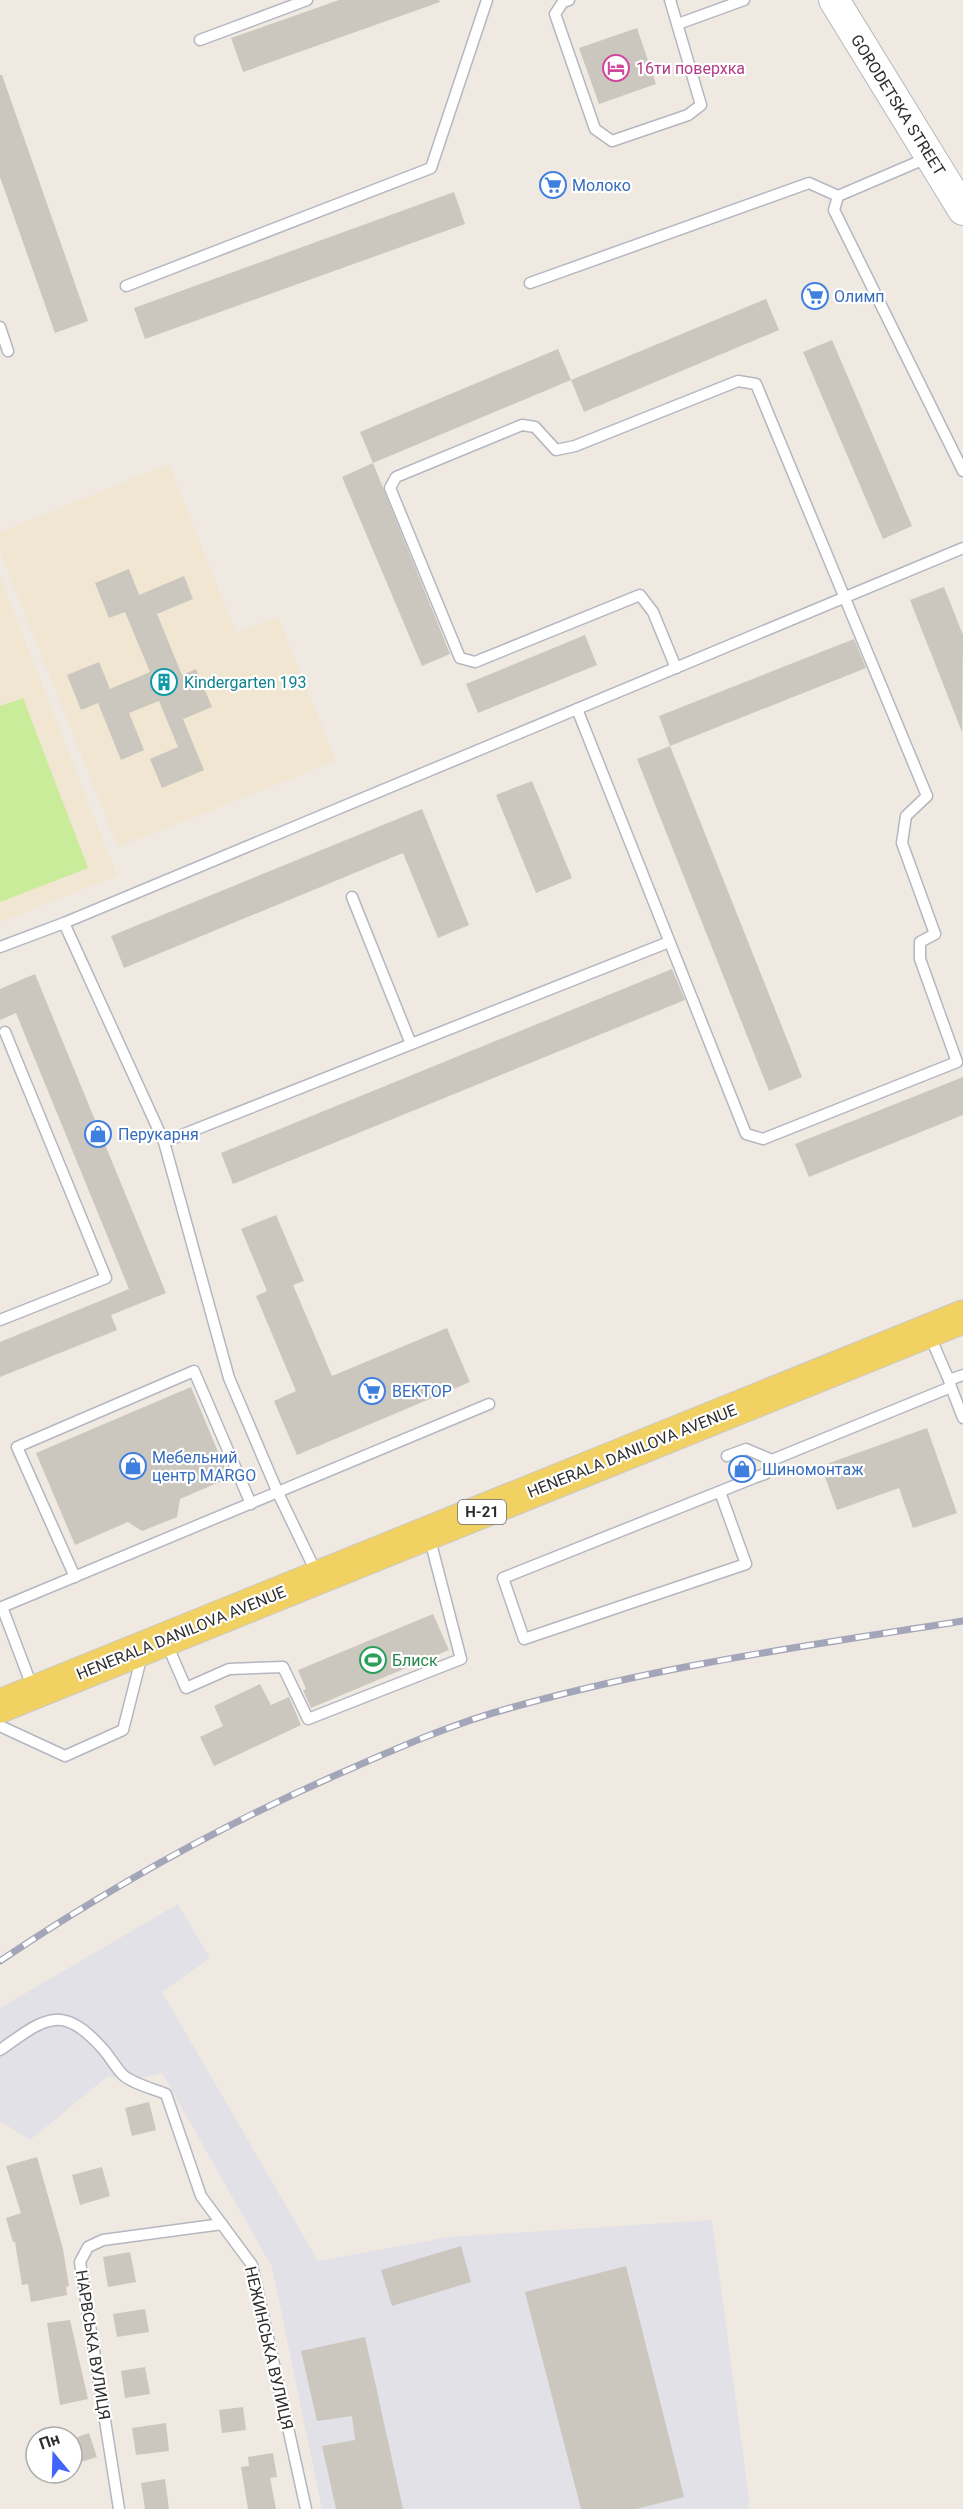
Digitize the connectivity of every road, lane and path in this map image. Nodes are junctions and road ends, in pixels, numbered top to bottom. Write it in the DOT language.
graph roads {
  1 [pos="307,0"];
  2 [pos="487,0"];
  3 [pos="569,0"];
  4 [pos="670,0"];
  5 [pos="744,0"];
  6 [pos="834,0"];
  7 [pos="678,24"];
  8 [pos="200,40"];
  9 [pos="930,157"];
  10 [pos="838,196"];
  11 [pos="963,210"];
  12 [pos="530,283"];
  13 [pos="126,285"];
  14 [pos="0,327"];
  15 [pos="8,351"];
  16 [pos="963,471"];
  17 [pos="963,548"];
  18 [pos="846,597"];
  19 [pos="676,668"];
  20 [pos="577,709"];
  21 [pos="352,897"];
  22 [pos="64,922"];
  23 [pos="669,942"];
  24 [pos="0,947"];
  25 [pos="5,1032"];
  26 [pos="411,1044"];
  27 [pos="164,1142"];
  28 [pos="963,1317"];
  29 [pos="0,1320"];
  30 [pos="928,1331"];
  31 [pos="963,1374"];
  32 [pos="950,1384"];
  33 [pos="489,1404"];
  34 [pos="963,1418"];
  35 [pos="727,1456"];
  36 [pos="772,1461"];
  37 [pos="720,1492"];
  38 [pos="278,1493"];
  39 [pos="251,1504"];
  40 [pos="429,1533"];
  41 [pos="75,1577"];
  42 [pos="319,1577"];
  43 [pos="154,1644"];
  44 [pos="34,1692"];
  45 [pos="0,1706"];
  46 [pos="0,1726"];
  47 [pos="0,2050"];
  48 [pos="222,2224"];
  49 [pos="119,2509"];
  50 [pos="306,2509"];
  1 -- 8 [label="lane"];
  2 -- 13 [label="lane"];
  3 -- 7 [label="lane"];
  4 -- 7 [label="lane"];
  5 -- 7 [label="lane"];
  6 -- 9 [label="street, GORODETSKA STREET"];
  9 -- 10 [label="lane"];
  9 -- 11 [label="street, GORODETSKA STREET"];
  10 -- 12 [label="lane"];
  10 -- 16 [label="lane"];
  14 -- 15 [label="lane"];
  17 -- 18 [label="lane"];
  18 -- 19 [label="lane"];
  18 -- 19 [label="lane"];
  18 -- 23 [label="lane"];
  19 -- 20 [label="lane"];
  20 -- 22 [label="lane"];
  20 -- 23 [label="lane"];
  21 -- 26 [label="lane"];
  22 -- 24 [label="lane"];
  22 -- 27 [label="lane"];
  23 -- 26 [label="lane"];
  25 -- 29 [label="lane"];
  26 -- 27 [label="lane"];
  27 -- 38 [label="lane"];
  28 -- 30 [label="main road, HENERALA DANILOVA AVENUE / Н-21"];
  30 -- 32 [label="lane"];
  30 -- 40 [label="main road, HENERALA DANILOVA AVENUE / Н-21"];
  31 -- 32 [label="lane"];
  32 -- 34 [label="lane"];
  32 -- 36 [label="lane"];
  33 -- 38 [label="lane"];
  35 -- 36 [label="lane"];
  36 -- 37 [label="lane"];
  37 -- 37 [label="lane"];
  38 -- 39 [label="lane"];
  38 -- 42 [label="lane"];
  39 -- 41 [label="lane"];
  39 -- 41 [label="lane"];
  40 -- 42 [label="main road, HENERALA DANILOVA AVENUE / Н-21"];
  40 -- 43 [label="lane"];
  41 -- 44 [label="lane"];
  42 -- 43 [label="main road, HENERALA DANILOVA AVENUE / Н-21"];
  43 -- 44 [label="main road, HENERALA DANILOVA AVENUE / Н-21"];
  43 -- 46 [label="lane"];
  44 -- 45 [label="main road, HENERALA DANILOVA AVENUE / Н-21"];
  47 -- 48 [label="lane, НЕЖИНСЬКА ВУЛИЦЯ"];
  48 -- 49 [label="lane, НАРВСЬКА ВУЛИЦЯ"];
  48 -- 50 [label="lane, НЕЖИНСЬКА ВУЛИЦЯ"];
}
